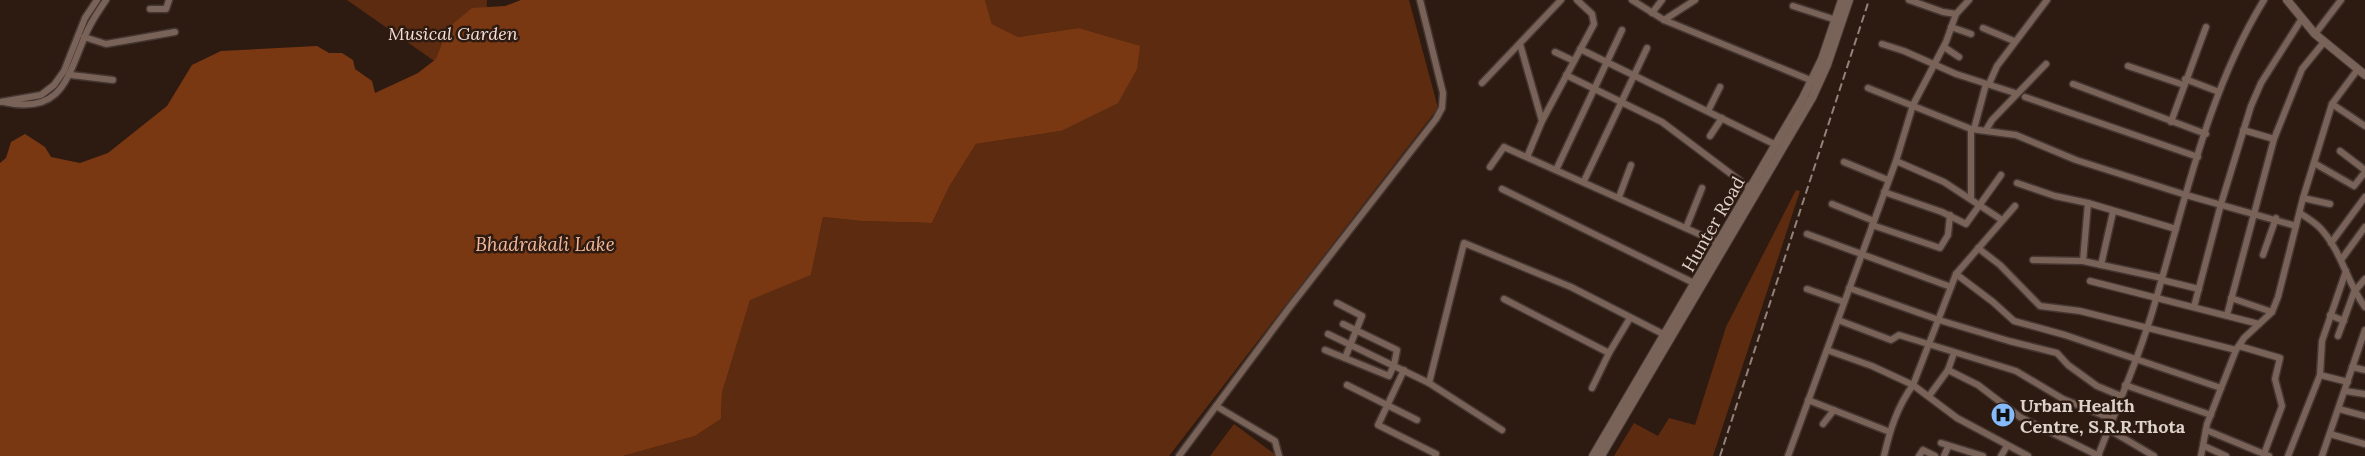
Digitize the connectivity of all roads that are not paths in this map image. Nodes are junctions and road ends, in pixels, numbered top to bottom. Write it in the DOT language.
graph roads {
  1 [pos="97,0"];
  2 [pos="106,0"];
  3 [pos="169,0"];
  4 [pos="1420,0"];
  5 [pos="1561,0"];
  6 [pos="1577,0"];
  7 [pos="1632,0"];
  8 [pos="1662,0"];
  9 [pos="1695,0"];
  10 [pos="1842,0"];
  11 [pos="1849,0"];
  12 [pos="1909,0"];
  13 [pos="1969,0"];
  14 [pos="2047,0"];
  15 [pos="2341,0"];
  16 [pos="2291,2"];
  17 [pos="2262,5"];
  18 [pos="1793,6"];
  19 [pos="150,9"];
  20 [pos="1652,14"];
  21 [pos="1956,14"];
  22 [pos="1664,20"];
  23 [pos="1836,20"];
  24 [pos="2301,20"];
  25 [pos="1951,27"];
  26 [pos="2206,27"];
  27 [pos="1983,28"];
  28 [pos="1622,30"];
  29 [pos="175,32"];
  30 [pos="1971,34"];
  31 [pos="2315,34"];
  32 [pos="84,37"];
  33 [pos="2014,41"];
  34 [pos="2324,42"];
  35 [pos="1520,44"];
  36 [pos="1882,44"];
  37 [pos="1944,47"];
  38 [pos="1647,48"];
  39 [pos="1580,49"];
  40 [pos="1555,52"];
  41 [pos="1959,57"];
  42 [pos="1574,61"];
  43 [pos="1607,62"];
  44 [pos="2046,64"];
  45 [pos="1934,65"];
  46 [pos="2128,66"];
  47 [pos="2358,70"];
  48 [pos="70,75"];
  49 [pos="1566,75"];
  50 [pos="1634,75"];
  51 [pos="2365,75"];
  52 [pos="113,80"];
  53 [pos="1815,82"];
  54 [pos="2184,82"];
  55 [pos="1482,84"];
  56 [pos="1987,84"];
  57 [pos="2074,84"];
  58 [pos="1720,87"];
  59 [pos="1868,88"];
  60 [pos="1595,89"];
  61 [pos="2219,92"];
  62 [pos="2015,94"];
  63 [pos="2025,97"];
  64 [pos="2,102"];
  65 [pos="1620,102"];
  66 [pos="2332,104"];
  67 [pos="1913,105"];
  68 [pos="1708,111"];
  69 [pos="1722,118"];
  70 [pos="1542,121"];
  71 [pos="2171,122"];
  72 [pos="2365,126"];
  73 [pos="1972,129"];
  74 [pos="2243,130"];
  75 [pos="1989,131"];
  76 [pos="2206,134"];
  77 [pos="1710,136"];
  78 [pos="2274,139"];
  79 [pos="1776,145"];
  80 [pos="2340,151"];
  81 [pos="1527,157"];
  82 [pos="2198,157"];
  83 [pos="1896,161"];
  84 [pos="1844,162"];
  85 [pos="2314,163"];
  86 [pos="1631,165"];
  87 [pos="1490,167"];
  88 [pos="1556,170"];
  89 [pos="2365,171"];
  90 [pos="2000,175"];
  91 [pos="1888,180"];
  92 [pos="1584,181"];
  93 [pos="2017,183"];
  94 [pos="1702,188"];
  95 [pos="1502,189"];
  96 [pos="1751,189"];
  97 [pos="1884,192"];
  98 [pos="2186,195"];
  99 [pos="1619,197"];
  100 [pos="2365,197"];
  101 [pos="2303,198"];
  102 [pos="1971,199"];
  103 [pos="2088,203"];
  104 [pos="1832,204"];
  105 [pos="1980,204"];
  106 [pos="2221,204"];
  107 [pos="2330,204"];
  108 [pos="2014,206"];
  109 [pos="2113,212"];
  110 [pos="2300,212"];
  111 [pos="2254,213"];
  112 [pos="1950,215"];
  113 [pos="2276,218"];
  114 [pos="2002,220"];
  115 [pos="1873,223"];
  116 [pos="2296,226"];
  117 [pos="2365,227"];
  118 [pos="1686,228"];
  119 [pos="2176,229"];
  120 [pos="1807,234"];
  121 [pos="1719,243"];
  122 [pos="2331,243"];
  123 [pos="1978,248"];
  124 [pos="1861,254"];
  125 [pos="2262,255"];
  126 [pos="2033,260"];
  127 [pos="2341,260"];
  128 [pos="2083,261"];
  129 [pos="2101,265"];
  130 [pos="2346,270"];
  131 [pos="1956,274"];
  132 [pos="2162,279"];
  133 [pos="2365,279"];
  134 [pos="2090,281"];
  135 [pos="1699,285"];
  136 [pos="1849,288"];
  137 [pos="1951,288"];
  138 [pos="1807,289"];
  139 [pos="2199,289"];
  140 [pos="2354,292"];
  141 [pos="2157,297"];
  142 [pos="2231,298"];
  143 [pos="1504,299"];
  144 [pos="1844,302"];
  145 [pos="1337,303"];
  146 [pos="2194,307"];
  147 [pos="2365,307"];
  148 [pos="2272,312"];
  149 [pos="2227,315"];
  150 [pos="2330,315"];
  151 [pos="1630,318"];
  152 [pos="1838,320"];
  153 [pos="1939,320"];
  154 [pos="2344,321"];
  155 [pos="1343,324"];
  156 [pos="2259,324"];
  157 [pos="2148,328"];
  158 [pos="2365,330"];
  159 [pos="1357,331"];
  160 [pos="1328,334"];
  161 [pos="1665,335"];
  162 [pos="2338,336"];
  163 [pos="1350,344"];
  164 [pos="1930,345"];
  165 [pos="2237,348"];
  166 [pos="1325,350"];
  167 [pos="1827,350"];
  168 [pos="1609,353"];
  169 [pos="1954,353"];
  170 [pos="1345,358"];
  171 [pos="2135,360"];
  172 [pos="1394,365"];
  173 [pos="2352,367"];
  174 [pos="1404,370"];
  175 [pos="1948,370"];
  176 [pos="2365,370"];
  177 [pos="2320,374"];
  178 [pos="2348,382"];
  179 [pos="1429,383"];
  180 [pos="1347,385"];
  181 [pos="1913,385"];
  182 [pos="2125,385"];
  183 [pos="1592,388"];
  184 [pos="2221,388"];
  185 [pos="2345,391"];
  186 [pos="2365,394"];
  187 [pos="1929,396"];
  188 [pos="2121,396"];
  189 [pos="1808,400"];
  190 [pos="1387,404"];
  191 [pos="1216,406"];
  192 [pos="2339,409"];
  193 [pos="1834,410"];
  194 [pos="2210,414"];
  195 [pos="2365,416"];
  196 [pos="2112,419"];
  197 [pos="1417,420"];
  198 [pos="1824,424"];
  199 [pos="2108,429"];
  200 [pos="1502,430"];
  201 [pos="2206,430"];
  202 [pos="1890,432"];
  203 [pos="2330,434"];
  204 [pos="1941,443"];
  205 [pos="2365,444"];
  206 [pos="2007,446"];
  207 [pos="2204,446"];
  208 [pos="1948,447"];
  209 [pos="2261,454"];
  210 [pos="1437,455"];
  211 [pos="1973,455"];
  212 [pos="1179,456"];
  213 [pos="1279,456"];
  214 [pos="1593,456"];
  215 [pos="1601,456"];
  216 [pos="1788,456"];
  217 [pos="1884,456"];
  218 [pos="1919,456"];
  219 [pos="1935,456"];
  220 [pos="1944,456"];
  221 [pos="1983,456"];
  222 [pos="2001,456"];
  223 [pos="2028,456"];
  224 [pos="2098,456"];
  225 [pos="2154,456"];
  226 [pos="2201,456"];
  227 [pos="2226,456"];
  228 [pos="2288,456"];
  229 [pos="2322,456"];
  1 -- 64 [label="street"];
  2 -- 32 [label="street"];
  3 -- 19 [label="street"];
  4 -- 191 [label="street"];
  5 -- 35 [label="street"];
  6 -- 39 [label="street"];
  7 -- 20 [label="street"];
  8 -- 20 [label="street"];
  9 -- 22 [label="street"];
  10 -- 23 [label="street, Hunter Road"];
  11 -- 53 [label="street, Hunter Road"];
  12 -- 21 [label="street"];
  13 -- 21 [label="street"];
  14 -- 33 [label="street"];
  15 -- 31 [label="street"];
  16 -- 24 [label="street"];
  17 -- 61 [label="street"];
  18 -- 23 [label="street"];
  20 -- 22 [label="street"];
  21 -- 25 [label="street"];
  22 -- 53 [label="street"];
  23 -- 53 [label="street, Hunter Road"];
  24 -- 31 [label="street"];
  24 -- 74 [label="street"];
  25 -- 30 [label="street"];
  25 -- 37 [label="street"];
  26 -- 54 [label="street"];
  27 -- 33 [label="street"];
  28 -- 43 [label="street"];
  29 -- 32 [label="street"];
  31 -- 34 [label="street"];
  32 -- 48 [label="street"];
  33 -- 56 [label="street"];
  34 -- 47 [label="street"];
  34 -- 78 [label="street"];
  35 -- 55 [label="street"];
  35 -- 70 [label="street"];
  36 -- 45 [label="street"];
  37 -- 41 [label="street"];
  37 -- 45 [label="street"];
  38 -- 50 [label="street"];
  39 -- 42 [label="street"];
  39 -- 43 [label="street"];
  40 -- 42 [label="street"];
  42 -- 49 [label="street"];
  43 -- 50 [label="street"];
  43 -- 60 [label="street"];
  44 -- 62 [label="street"];
  45 -- 56 [label="street"];
  45 -- 67 [label="street"];
  46 -- 54 [label="street"];
  47 -- 51 [label="street"];
  47 -- 66 [label="street"];
  48 -- 52 [label="street"];
  48 -- 64 [label="street"];
  49 -- 60 [label="street"];
  49 -- 70 [label="street"];
  50 -- 65 [label="street"];
  50 -- 68 [label="street"];
  53 -- 79 [label="street, Hunter Road"];
  53 -- 135 [label="street, Hunter Road"];
  54 -- 61 [label="street"];
  54 -- 71 [label="street"];
  56 -- 62 [label="street"];
  56 -- 73 [label="street"];
  57 -- 71 [label="street"];
  58 -- 68 [label="street"];
  59 -- 67 [label="street"];
  60 -- 65 [label="street"];
  60 -- 88 [label="street"];
  61 -- 76 [label="street"];
  62 -- 75 [label="street"];
  63 -- 82 [label="street"];
  65 -- 92 [label="street"];
  65 -- 96 [label="street"];
  66 -- 72 [label="street"];
  66 -- 85 [label="street"];
  67 -- 73 [label="street"];
  67 -- 83 [label="street"];
  68 -- 69 [label="street"];
  69 -- 77 [label="street"];
  69 -- 79 [label="street"];
  70 -- 81 [label="street"];
  71 -- 76 [label="street"];
  73 -- 75 [label="street"];
  73 -- 102 [label="street"];
  74 -- 78 [label="street"];
  74 -- 106 [label="street"];
  75 -- 98 [label="street"];
  76 -- 82 [label="street"];
  78 -- 111 [label="street"];
  79 -- 96 [label="street, Hunter Road"];
  80 -- 89 [label="street"];
  81 -- 87 [label="street"];
  81 -- 88 [label="street"];
  82 -- 98 [label="street"];
  83 -- 91 [label="street"];
  83 -- 102 [label="street"];
  84 -- 91 [label="street"];
  85 -- 89 [label="street"];
  85 -- 101 [label="street"];
  86 -- 99 [label="street"];
  88 -- 92 [label="street"];
  90 -- 105 [label="street"];
  91 -- 97 [label="street"];
  92 -- 99 [label="street"];
  93 -- 103 [label="street"];
  94 -- 118 [label="street"];
  95 -- 135 [label="street"];
  96 -- 121 [label="street, Hunter Road"];
  97 -- 112 [label="street"];
  97 -- 115 [label="street"];
  98 -- 106 [label="street"];
  98 -- 119 [label="street"];
  99 -- 118 [label="street"];
  100 -- 122 [label="street"];
  101 -- 107 [label="street"];
  101 -- 110 [label="street"];
  102 -- 105 [label="street"];
  103 -- 109 [label="street"];
  103 -- 128 [label="street"];
  104 -- 115 [label="street"];
  105 -- 112 [label="street"];
  105 -- 114 [label="street"];
  106 -- 111 [label="street"];
  106 -- 139 [label="street"];
  108 -- 114 [label="street"];
  109 -- 119 [label="street"];
  109 -- 129 [label="street"];
  110 -- 116 [label="street"];
  110 -- 122 [label="street"];
  111 -- 113 [label="street"];
  111 -- 142 [label="street"];
  112 -- 115 [label="street"];
  113 -- 116 [label="street"];
  113 -- 125 [label="street"];
  114 -- 123 [label="street"];
  115 -- 124 [label="street"];
  116 -- 148 [label="street"];
  117 -- 127 [label="street"];
  118 -- 121 [label="street"];
  119 -- 132 [label="street"];
  120 -- 124 [label="street"];
  121 -- 135 [label="street, Hunter Road"];
  122 -- 127 [label="street"];
  123 -- 131 [label="street"];
  123 -- 157 [label="street"];
  124 -- 136 [label="street"];
  124 -- 137 [label="street"];
  126 -- 128 [label="street"];
  127 -- 130 [label="street"];
  128 -- 129 [label="street"];
  129 -- 132 [label="street"];
  130 -- 140 [label="street"];
  130 -- 150 [label="street"];
  131 -- 137 [label="street"];
  131 -- 171 [label="street"];
  132 -- 139 [label="street"];
  132 -- 141 [label="street"];
  133 -- 140 [label="street"];
  134 -- 141 [label="street"];
  135 -- 161 [label="street, Hunter Road"];
  135 -- 215 [label="street, Hunter Road"];
  136 -- 144 [label="street"];
  136 -- 153 [label="street"];
  137 -- 153 [label="street"];
  138 -- 144 [label="street"];
  139 -- 146 [label="street"];
  140 -- 147 [label="street"];
  140 -- 154 [label="street"];
  141 -- 146 [label="street"];
  141 -- 157 [label="street"];
  142 -- 148 [label="street"];
  142 -- 149 [label="street"];
  143 -- 168 [label="street"];
  144 -- 152 [label="street"];
  145 -- 159 [label="street"];
  146 -- 149 [label="street"];
  148 -- 156 [label="street"];
  149 -- 156 [label="street"];
  150 -- 154 [label="street"];
  150 -- 177 [label="street"];
  151 -- 161 [label="street"];
  151 -- 168 [label="street"];
  151 -- 179 [label="street"];
  152 -- 164 [label="street"];
  152 -- 167 [label="street"];
  153 -- 164 [label="street"];
  153 -- 188 [label="street"];
  154 -- 162 [label="street"];
  155 -- 159 [label="street"];
  156 -- 165 [label="street"];
  157 -- 165 [label="street"];
  157 -- 171 [label="street"];
  158 -- 173 [label="street"];
  159 -- 163 [label="street"];
  159 -- 172 [label="street"];
  160 -- 163 [label="street"];
  161 -- 214 [label="street, Hunter Road"];
  163 -- 170 [label="street"];
  163 -- 172 [label="street"];
  164 -- 169 [label="street"];
  164 -- 181 [label="street"];
  165 -- 184 [label="street"];
  165 -- 209 [label="street"];
  166 -- 170 [label="street"];
  167 -- 181 [label="street"];
  167 -- 189 [label="street"];
  168 -- 183 [label="street"];
  169 -- 175 [label="street"];
  169 -- 196 [label="street"];
  170 -- 172 [label="street"];
  171 -- 182 [label="street"];
  171 -- 184 [label="street"];
  172 -- 174 [label="street"];
  173 -- 176 [label="street"];
  173 -- 178 [label="street"];
  174 -- 179 [label="street"];
  174 -- 190 [label="street"];
  175 -- 187 [label="street"];
  175 -- 224 [label="street"];
  177 -- 178 [label="street"];
  177 -- 228 [label="street"];
  178 -- 185 [label="street"];
  179 -- 200 [label="street"];
  180 -- 190 [label="street"];
  181 -- 187 [label="street"];
  181 -- 202 [label="street"];
  182 -- 188 [label="street"];
  182 -- 194 [label="street"];
  184 -- 194 [label="street"];
  185 -- 186 [label="street"];
  185 -- 192 [label="street"];
  187 -- 206 [label="street"];
  188 -- 196 [label="street"];
  189 -- 193 [label="street"];
  189 -- 216 [label="street"];
  190 -- 197 [label="street"];
  190 -- 210 [label="street"];
  191 -- 212 [label="street"];
  191 -- 213 [label="street"];
  192 -- 195 [label="street"];
  192 -- 203 [label="street"];
  193 -- 198 [label="street"];
  193 -- 202 [label="street"];
  194 -- 201 [label="street"];
  196 -- 199 [label="street"];
  199 -- 224 [label="street"];
  199 -- 225 [label="street"];
  201 -- 207 [label="street"];
  201 -- 209 [label="street"];
  202 -- 217 [label="street"];
  203 -- 205 [label="street"];
  203 -- 229 [label="street"];
  204 -- 208 [label="street"];
  206 -- 222 [label="street"];
  206 -- 223 [label="street"];
  207 -- 226 [label="street"];
  207 -- 227 [label="street"];
  208 -- 211 [label="street"];
  208 -- 220 [label="street"];
  211 -- 221 [label="street"];
  218 -- 219 [label="street"];
}
